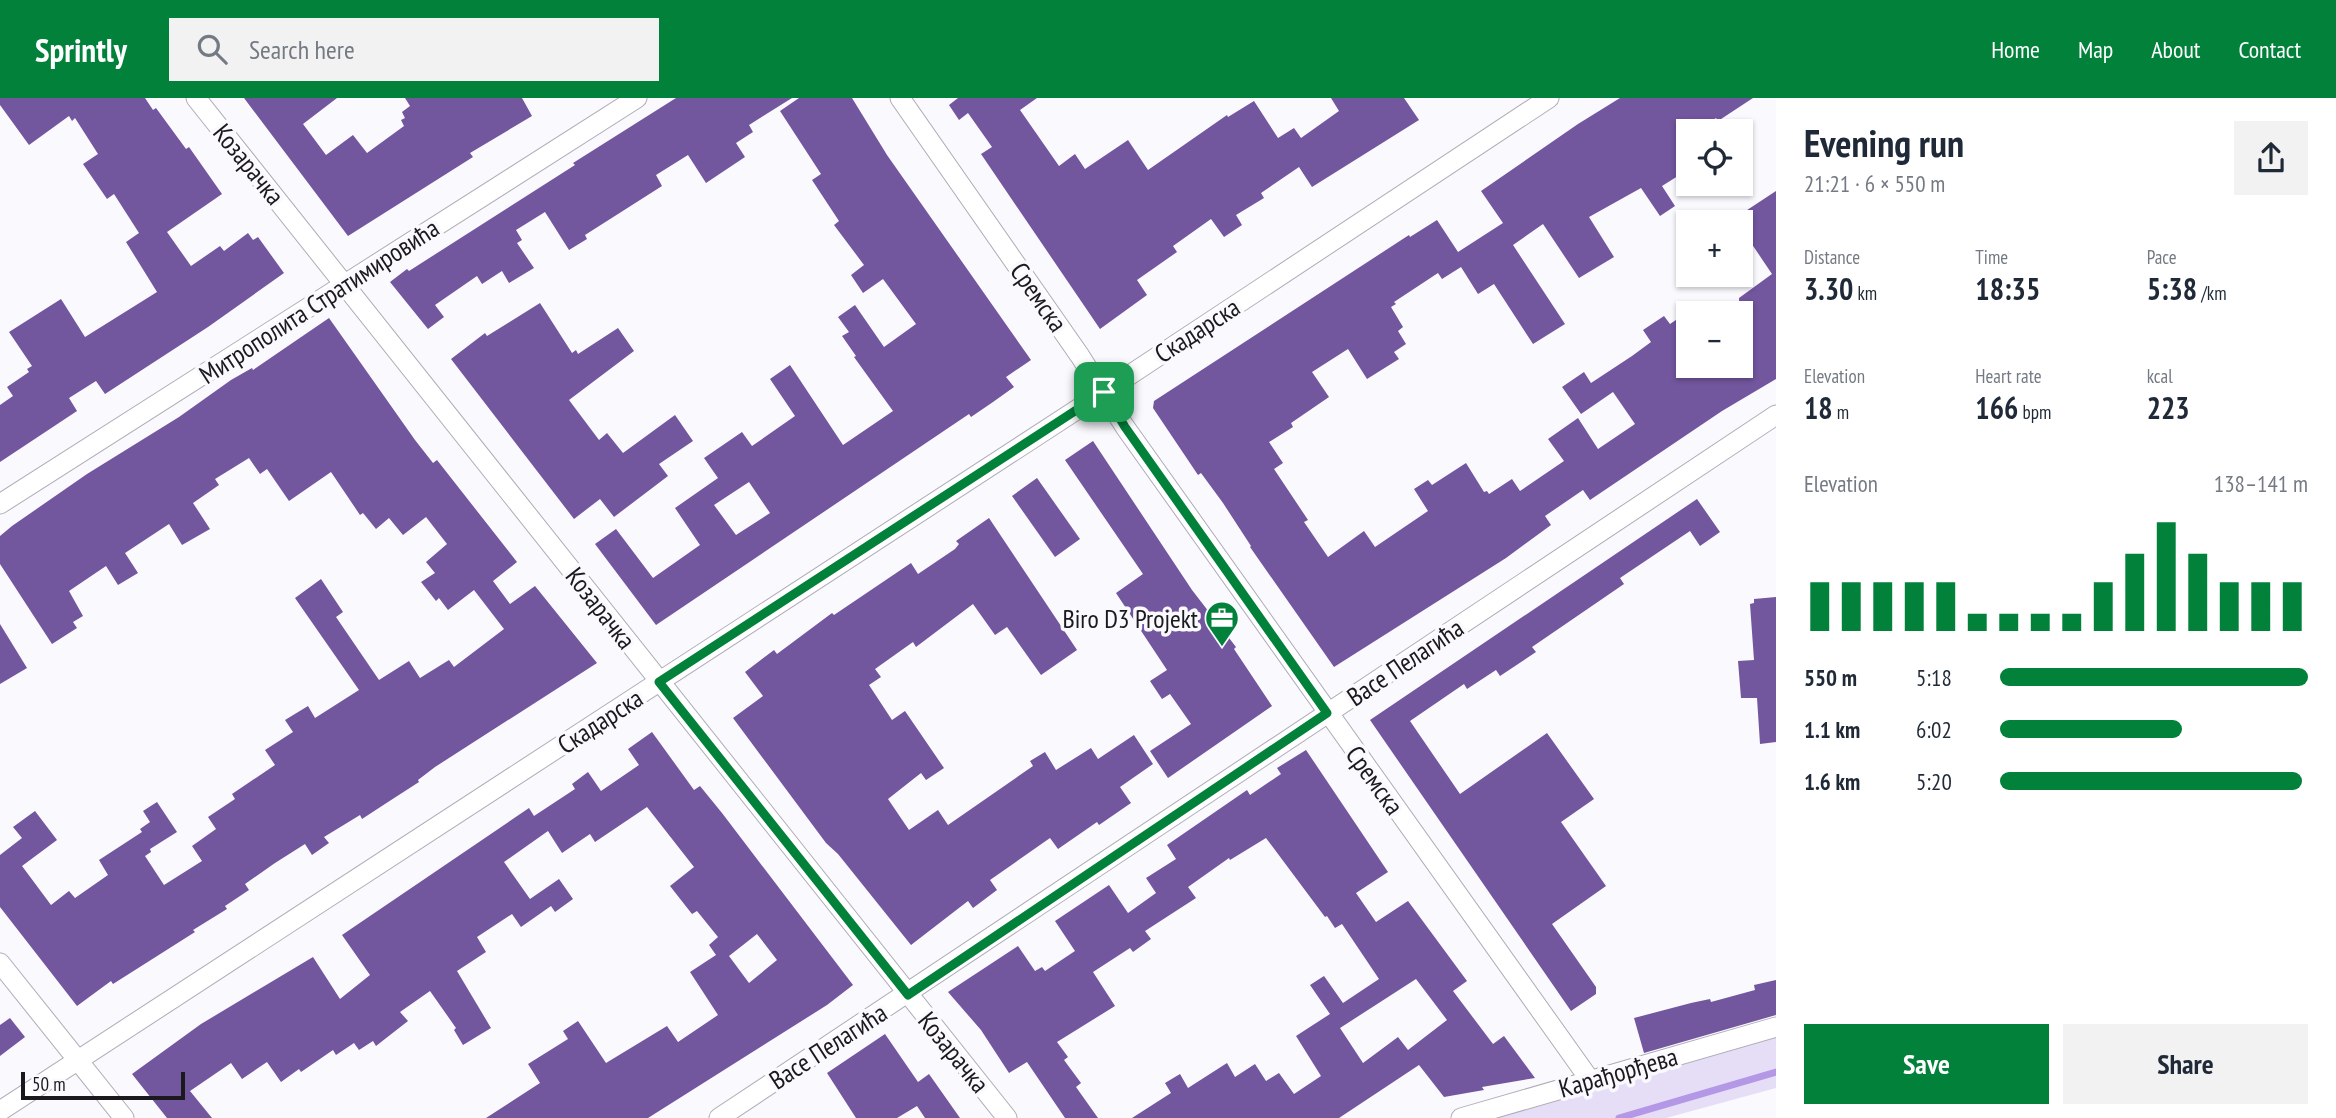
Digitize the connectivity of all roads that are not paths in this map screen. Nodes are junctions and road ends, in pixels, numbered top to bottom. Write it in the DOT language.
graph roads {
  1 [pos="196,98"];
  2 [pos="637,98"];
  3 [pos="900,98"];
  4 [pos="1549,98"];
  5 [pos="345,285"];
  6 [pos="1104,392"];
  7 [pos="1776,415"];
  8 [pos="0,504"];
  9 [pos="659,682"];
  10 [pos="1327,713"];
  11 [pos="0,963"];
  12 [pos="908,995"];
  13 [pos="1776,1027"];
  14 [pos="77,1060"];
  15 [pos="1590,1080"];
  16 [pos="0,1111"];
  17 [pos="124,1118"];
  18 [pos="719,1118"];
  19 [pos="1007,1118"];
  20 [pos="1461,1118"];
  1 -- 5 [label="street, Козарачка"];
  2 -- 5 [label="street, Митрополита Стратимировића"];
  3 -- 6 [label="street, Сремска"];
  4 -- 6 [label="street, Скадарска"];
  5 -- 8 [label="street, Митрополита Стратимировића"];
  5 -- 9 [label="street, Козарачка"];
  6 -- 9 [label="street, Скадарска"];
  6 -- 10 [label="street, Сремска"];
  7 -- 10 [label="street, Васе Пелагића"];
  9 -- 12 [label="street, Козарачка"];
  9 -- 14 [label="street, Скадарска"];
  10 -- 12 [label="street, Васе Пелагића"];
  10 -- 15 [label="street, Сремска"];
  11 -- 14 [label="street"];
  12 -- 18 [label="street, Васе Пелагића"];
  12 -- 19 [label="street, Козарачка"];
  13 -- 15 [label="street, Карађорђева"];
  14 -- 16 [label="street, Скадарска"];
  14 -- 17 [label="street"];
  15 -- 20 [label="street, Карађорђева"];
}
